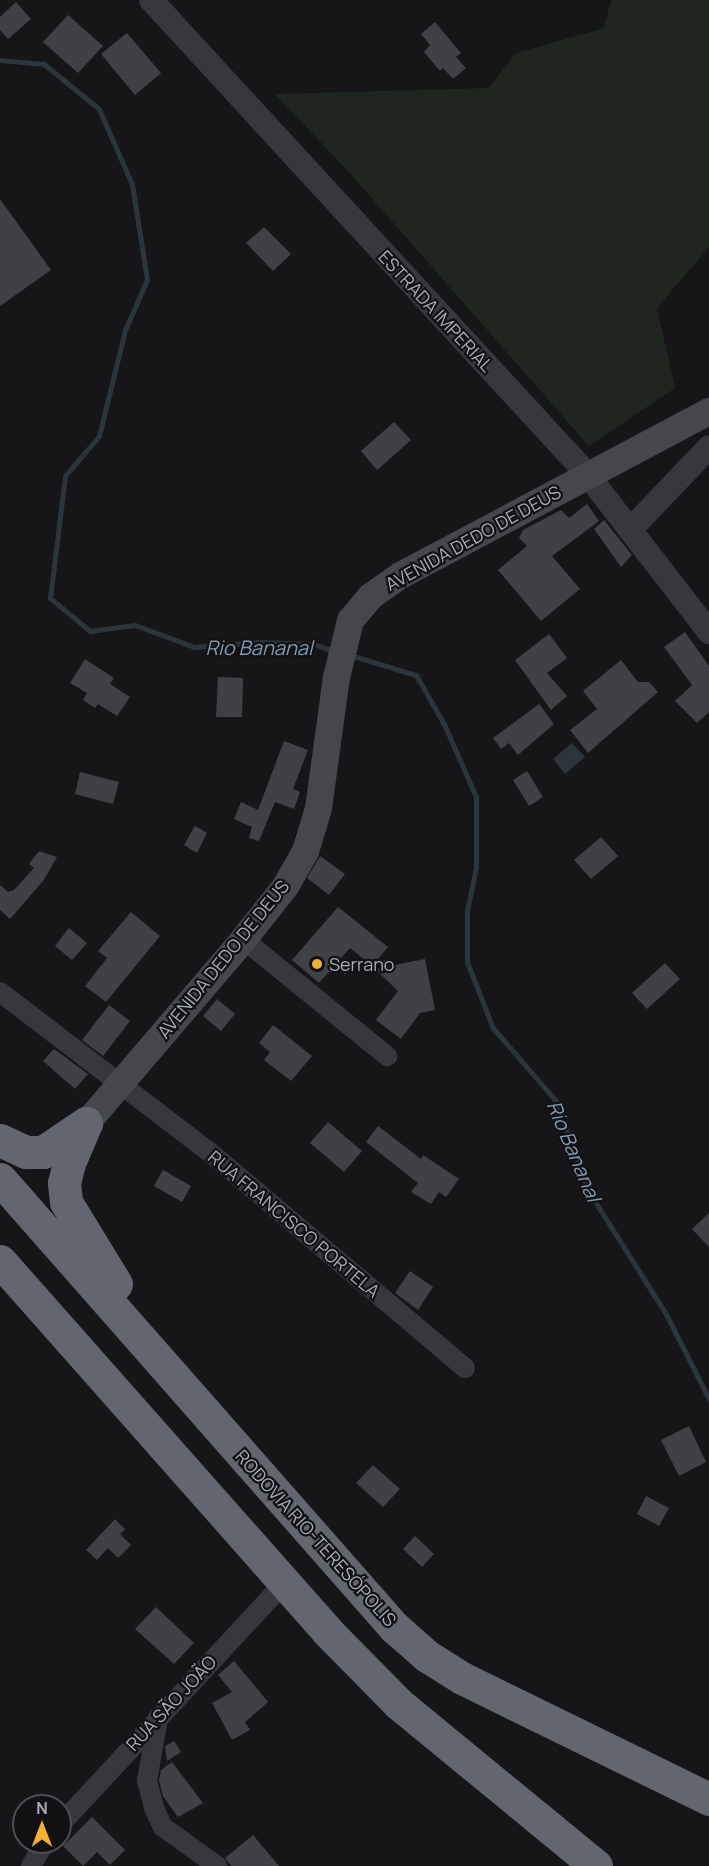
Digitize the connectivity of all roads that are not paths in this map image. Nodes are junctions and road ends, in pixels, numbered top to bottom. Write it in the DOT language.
graph roads {
  1 [pos="151,0"];
  2 [pos="709,411"];
  3 [pos="709,447"];
  4 [pos="587,474"];
  5 [pos="631,529"];
  6 [pos="709,632"];
  7 [pos="243,939"];
  8 [pos="0,992"];
  9 [pos="387,1056"];
  10 [pos="120,1084"];
  11 [pos="86,1124"];
  12 [pos="0,1140"];
  13 [pos="0,1179"];
  14 [pos="0,1261"];
  15 [pos="124,1320"];
  16 [pos="465,1368"];
  17 [pos="284,1583"];
  18 [pos="159,1716"];
  19 [pos="709,1799"];
  20 [pos="72,1812"];
  21 [pos="218,1866"];
  22 [pos="596,1866"];
  1 -- 4 [label="street, ESTRADA IMPERIAL"];
  2 -- 4 [label="main road, AVENIDA DEDO DE DEUS"];
  3 -- 5 [label="street"];
  4 -- 5 [label="street, ESTRADA IMPERIAL"];
  4 -- 7 [label="main road, AVENIDA DEDO DE DEUS"];
  5 -- 6 [label="street, ESTRADA IMPERIAL"];
  7 -- 9 [label="street"];
  7 -- 10 [label="main road, AVENIDA DEDO DE DEUS"];
  8 -- 10 [label="street, RUA FRANCISCO PORTELA"];
  10 -- 11 [label="main road, AVENIDA DEDO DE DEUS"];
  10 -- 16 [label="street, RUA FRANCISCO PORTELA"];
  11 -- 12 [label="highway"];
  11 -- 15 [label="highway"];
  13 -- 15 [label="highway, RODOVIA RIO-TERESÓPOLIS"];
  14 -- 17 [label="highway"];
  15 -- 19 [label="highway, RODOVIA RIO-TERESÓPOLIS"];
  17 -- 18 [label="street, RUA SÃO JOÃO"];
  17 -- 22 [label="highway"];
  18 -- 20 [label="street, RUA SÃO JOÃO"];
  18 -- 21 [label="street"];
}
